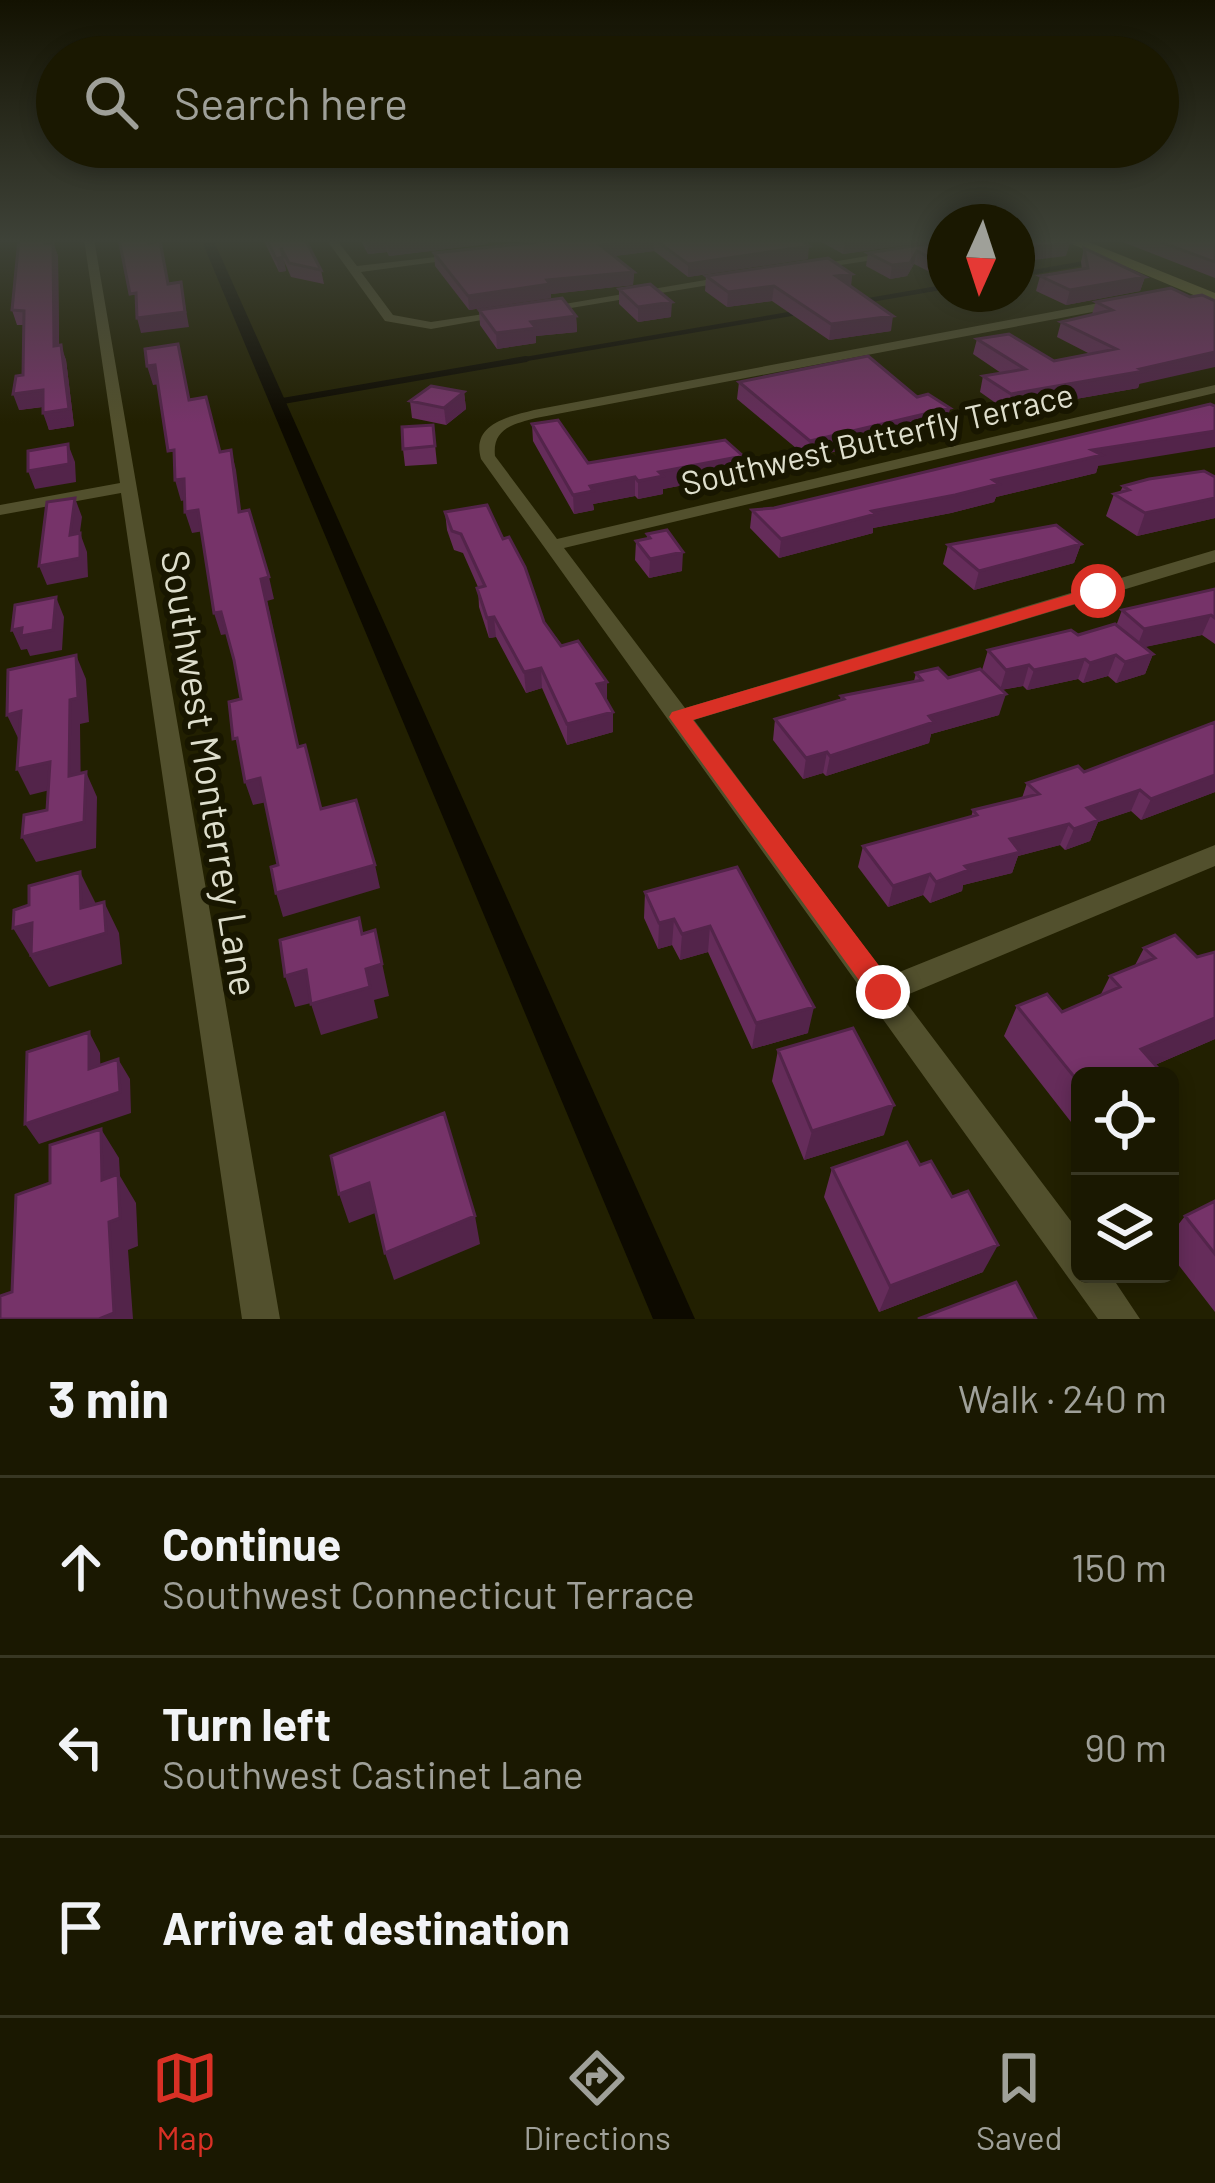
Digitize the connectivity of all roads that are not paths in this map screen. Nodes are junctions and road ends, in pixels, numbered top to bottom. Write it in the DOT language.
graph roads {
  1 [pos="99,301"];
  2 [pos="376,301"];
  3 [pos="596,301"];
  4 [pos="1132,301"];
  5 [pos="535,310"];
  6 [pos="512,314"];
  7 [pos="1215,388"];
  8 [pos="129,486"];
  9 [pos="0,511"];
  10 [pos="554,545"];
  11 [pos="1215,556"];
  12 [pos="679,717"];
  13 [pos="1215,855"];
  14 [pos="883,992"];
  15 [pos="1071,1250"];
  16 [pos="1095,1283"];
  17 [pos="261,1319"];
  18 [pos="1121,1319"];
  1 -- 8 [label="street, Southwest Monterrey Lane"];
  2 -- 6 [label="street"];
  3 -- 5 [label="street"];
  4 -- 10 [label="street"];
  7 -- 10 [label="street, Southwest Butterfly Terrace"];
  8 -- 9 [label="street"];
  8 -- 17 [label="street, Southwest Monterrey Lane"];
  10 -- 12 [label="street"];
  11 -- 12 [label="street"];
  12 -- 14 [label="street"];
  13 -- 14 [label="street"];
  14 -- 15 [label="street"];
  16 -- 18 [label="street"];
}
